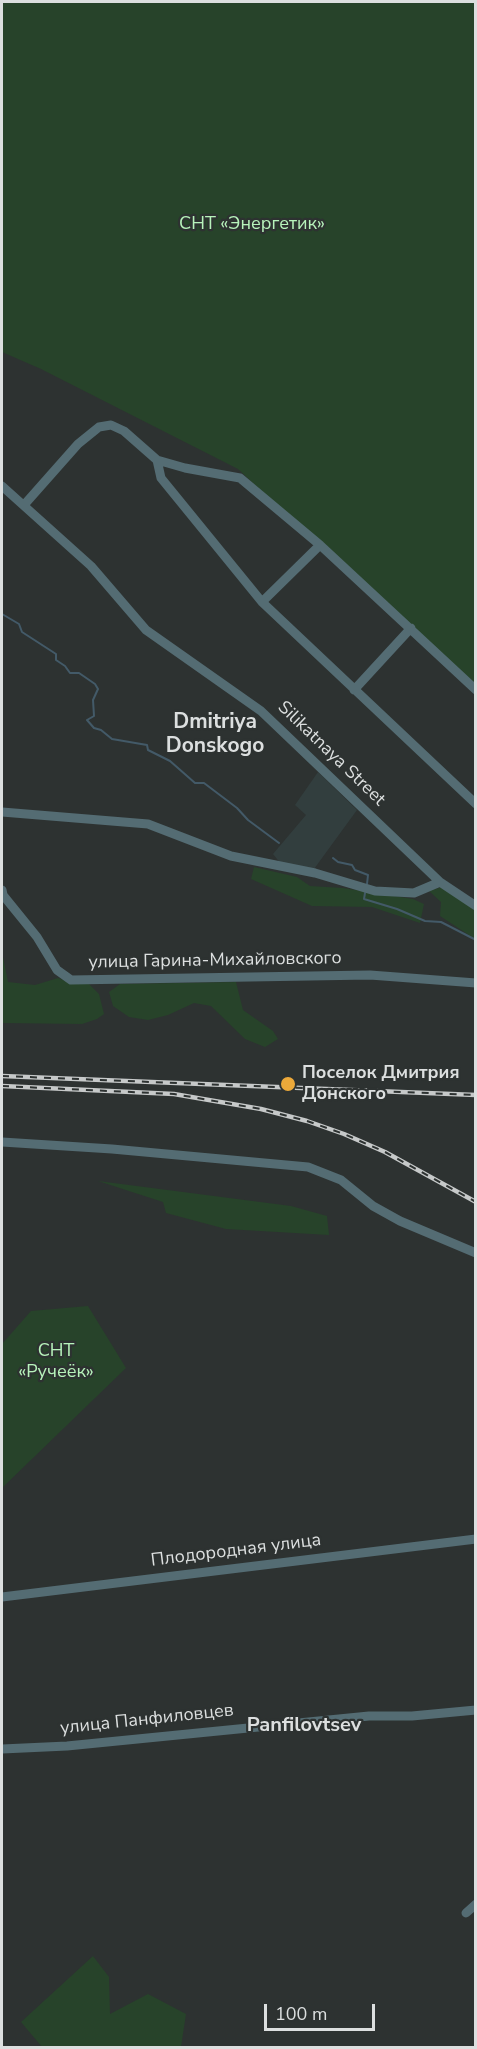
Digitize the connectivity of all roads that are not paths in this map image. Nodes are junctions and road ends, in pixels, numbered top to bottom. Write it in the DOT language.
graph roads {
  1 [pos="157,460"];
  2 [pos="2,486"];
  3 [pos="24,506"];
  4 [pos="320,545"];
  5 [pos="262,602"];
  6 [pos="411,628"];
  7 [pos="354,690"];
  8 [pos="476,690"];
  9 [pos="476,804"];
  10 [pos="2,812"];
  11 [pos="440,882"];
  12 [pos="2,890"];
  13 [pos="476,906"];
  14 [pos="476,983"];
  15 [pos="2,1142"];
  16 [pos="476,1254"];
  17 [pos="476,1539"];
  18 [pos="2,1597"];
  19 [pos="476,1710"];
  20 [pos="2,1749"];
  21 [pos="476,1904"];
  22 [pos="466,1913"];
  1 -- 3 [label="street"];
  1 -- 4 [label="street"];
  1 -- 5 [label="street"];
  2 -- 3 [label="street, Silikatnaya Street"];
  3 -- 11 [label="street, Silikatnaya Street"];
  4 -- 5 [label="street"];
  4 -- 6 [label="street"];
  5 -- 7 [label="street"];
  6 -- 7 [label="street"];
  6 -- 8 [label="street"];
  7 -- 9 [label="street"];
  10 -- 11 [label="street"];
  11 -- 13 [label="street, Silikatnaya Street"];
  12 -- 14 [label="street, улица Гарина-Михайловского"];
  15 -- 16 [label="street"];
  17 -- 18 [label="street, Плодородная улица"];
  19 -- 20 [label="street, улица Панфиловцев"];
  21 -- 22 [label="street"];
}
